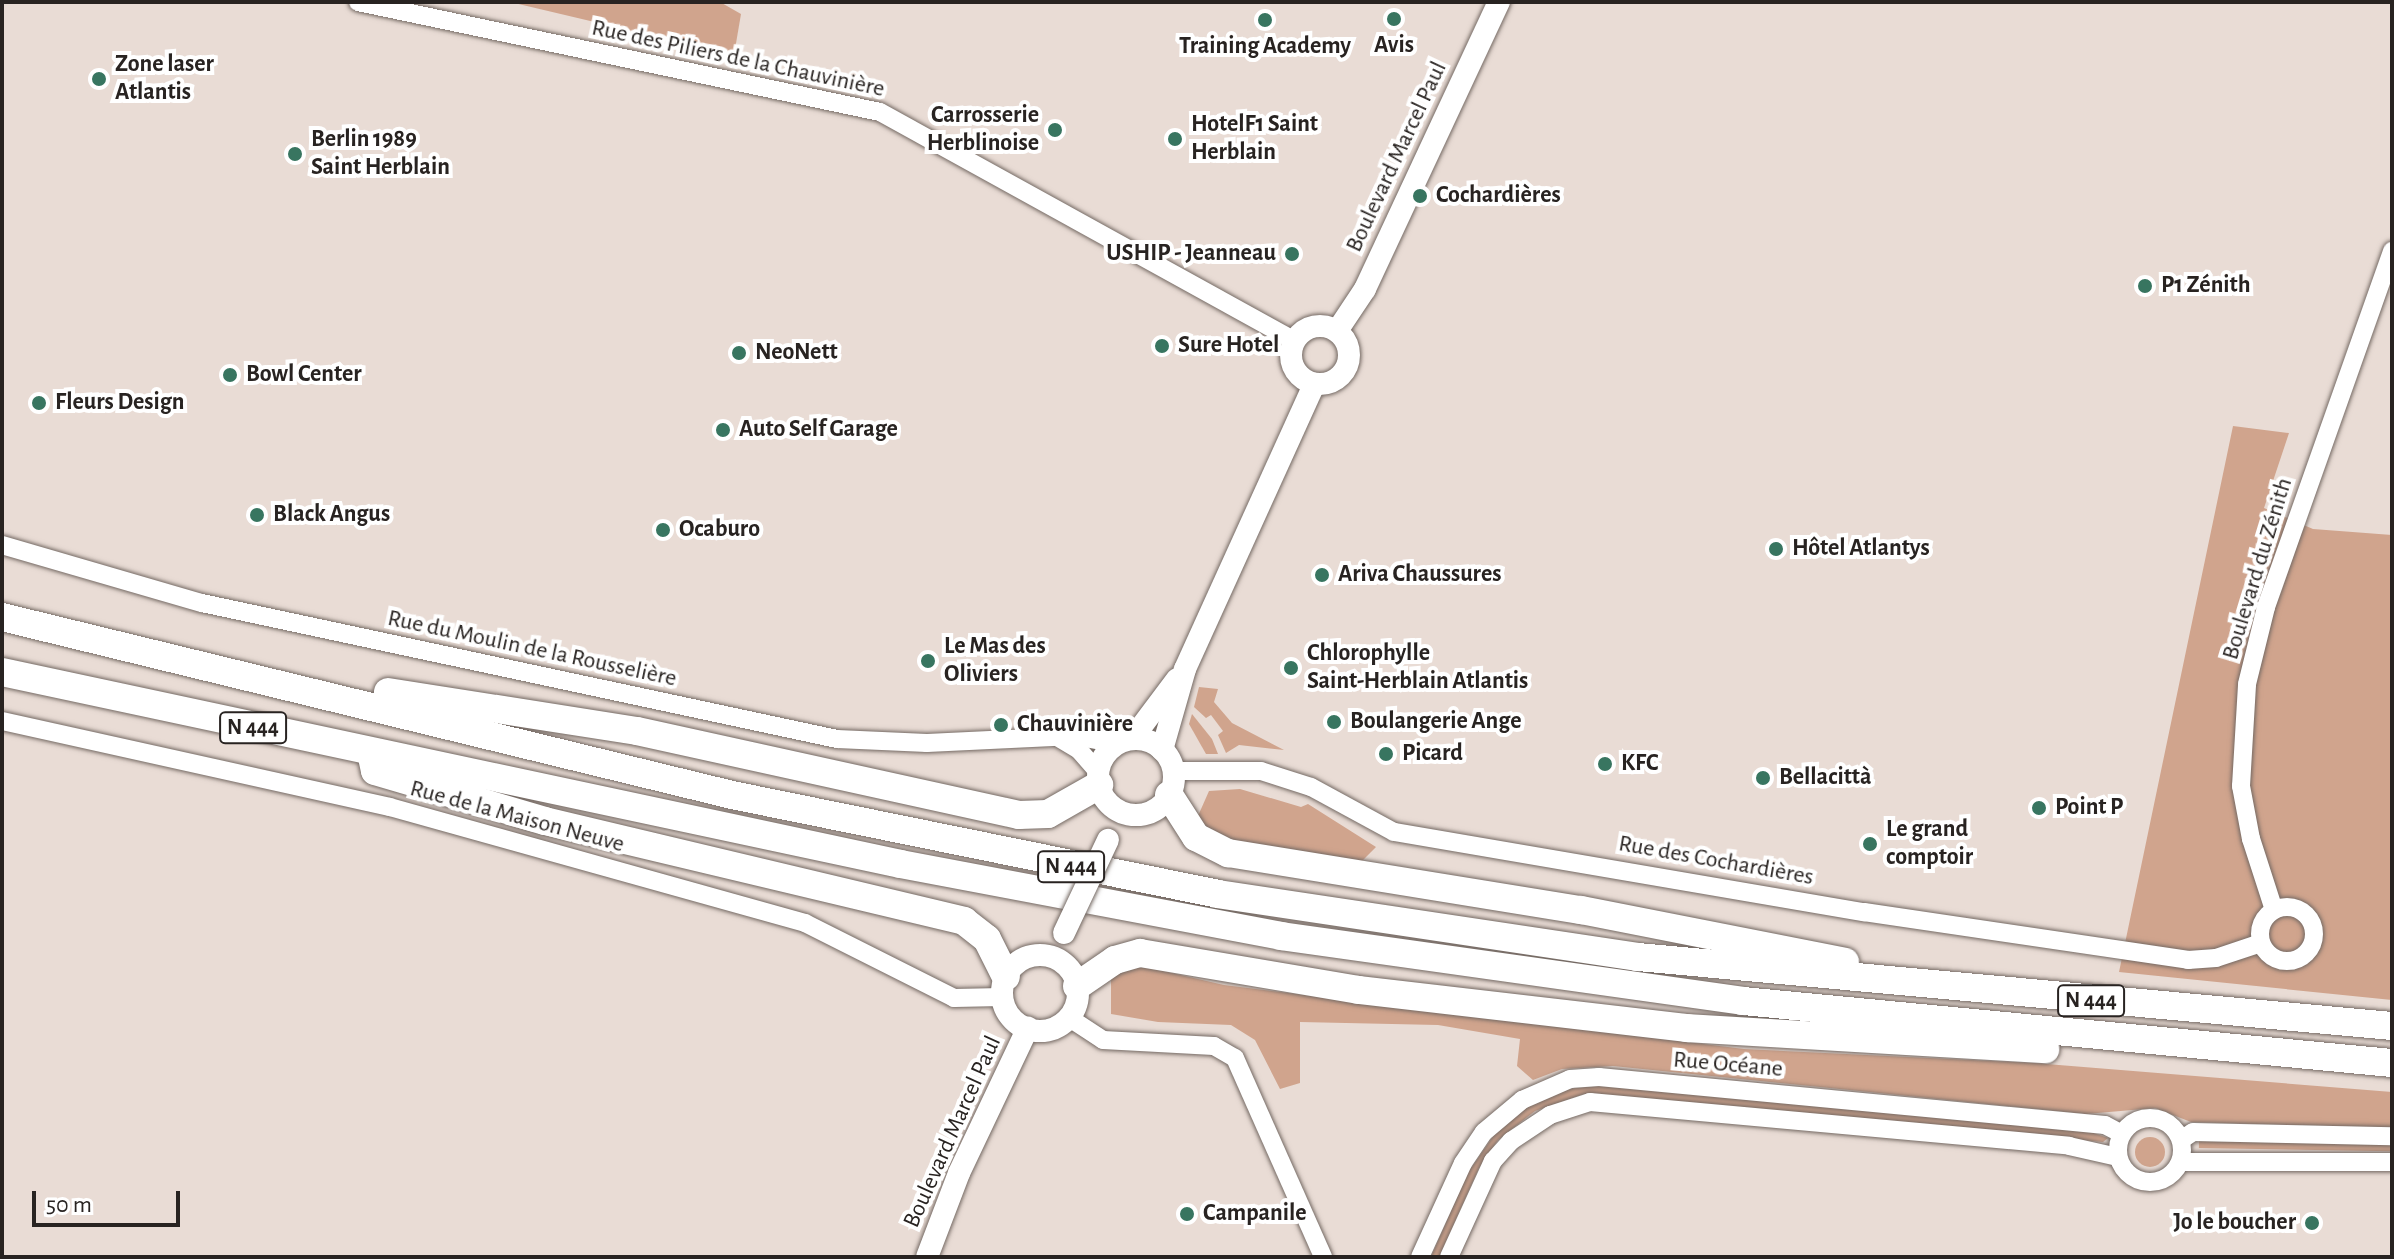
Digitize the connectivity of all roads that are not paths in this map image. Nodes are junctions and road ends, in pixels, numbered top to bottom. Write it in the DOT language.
graph roads {
  1 [pos="358,2"];
  2 [pos="1499,2"];
  3 [pos="2392,251"];
  4 [pos="1337,331"];
  5 [pos="1294,341"];
  6 [pos="1314,384"];
  7 [pos="2,545"];
  8 [pos="2,617"];
  9 [pos="1185,669"];
  10 [pos="2,672"];
  11 [pos="233,673"];
  12 [pos="2,721"];
  13 [pos="1059,738"];
  14 [pos="1125,742"];
  15 [pos="1162,750"];
  16 [pos="371,752"];
  17 [pos="1098,778"];
  18 [pos="1171,783"];
  19 [pos="1121,812"];
  20 [pos="2274,910"];
  21 [pos="2261,943"];
  22 [pos="1053,957"];
  23 [pos="1077,986"];
  24 [pos="1923,986"];
  25 [pos="1004,987"];
  26 [pos="1068,1017"];
  27 [pos="2392,1026"];
  28 [pos="1028,1028"];
  29 [pos="2209,1046"];
  30 [pos="2392,1063"];
  31 [pos="2122,1134"];
  32 [pos="2392,1136"];
  33 [pos="2181,1140"];
  34 [pos="2118,1157"];
  35 [pos="2181,1162"];
  36 [pos="2392,1162"];
  37 [pos="1322,1255"];
  38 [pos="927,1257"];
  39 [pos="1420,1257"];
  40 [pos="1449,1257"];
  1 -- 5 [label="street, Rue des Piliers de la Chauvinière"];
  2 -- 4 [label="street, Boulevard Marcel Paul"];
  3 -- 20 [label="street, Boulevard du Zénith"];
  4 -- 5 [label="street"];
  4 -- 6 [label="street"];
  5 -- 6 [label="street"];
  6 -- 9 [label="street"];
  7 -- 13 [label="street, Rue du Moulin de la Rousselière"];
  8 -- 11 [label="highway, N 444"];
  9 -- 14 [label="street"];
  9 -- 15 [label="street"];
  10 -- 16 [label="highway, N 444"];
  11 -- 17 [label="highway"];
  11 -- 24 [label="highway, N 444"];
  12 -- 25 [label="street, Rue de la Maison Neuve"];
  13 -- 14 [label="street, Rue du Moulin de la Rousselière"];
  13 -- 17 [label="street"];
  14 -- 15 [label="street"];
  14 -- 17 [label="street"];
  15 -- 18 [label="street"];
  16 -- 25 [label="highway"];
  16 -- 29 [label="highway, N 444"];
  17 -- 19 [label="street"];
  18 -- 19 [label="street"];
  18 -- 21 [label="street, Rue des Cochardières"];
  18 -- 24 [label="highway"];
  19 -- 22 [label="street, bridge"];
  20 -- 21 [label="street"];
  20 -- 21 [label="street"];
  22 -- 23 [label="street"];
  22 -- 25 [label="street"];
  23 -- 26 [label="street"];
  23 -- 29 [label="highway"];
  24 -- 27 [label="highway, N 444"];
  25 -- 28 [label="street"];
  26 -- 28 [label="street"];
  26 -- 37 [label="street"];
  28 -- 38 [label="street, Boulevard Marcel Paul"];
  29 -- 30 [label="highway, N 444"];
  31 -- 33 [label="street"];
  31 -- 34 [label="street"];
  31 -- 39 [label="street, Rue Océane"];
  32 -- 33 [label="street"];
  33 -- 35 [label="street"];
  34 -- 35 [label="street"];
  34 -- 40 [label="street, Rue Océane"];
  35 -- 36 [label="street"];
}
